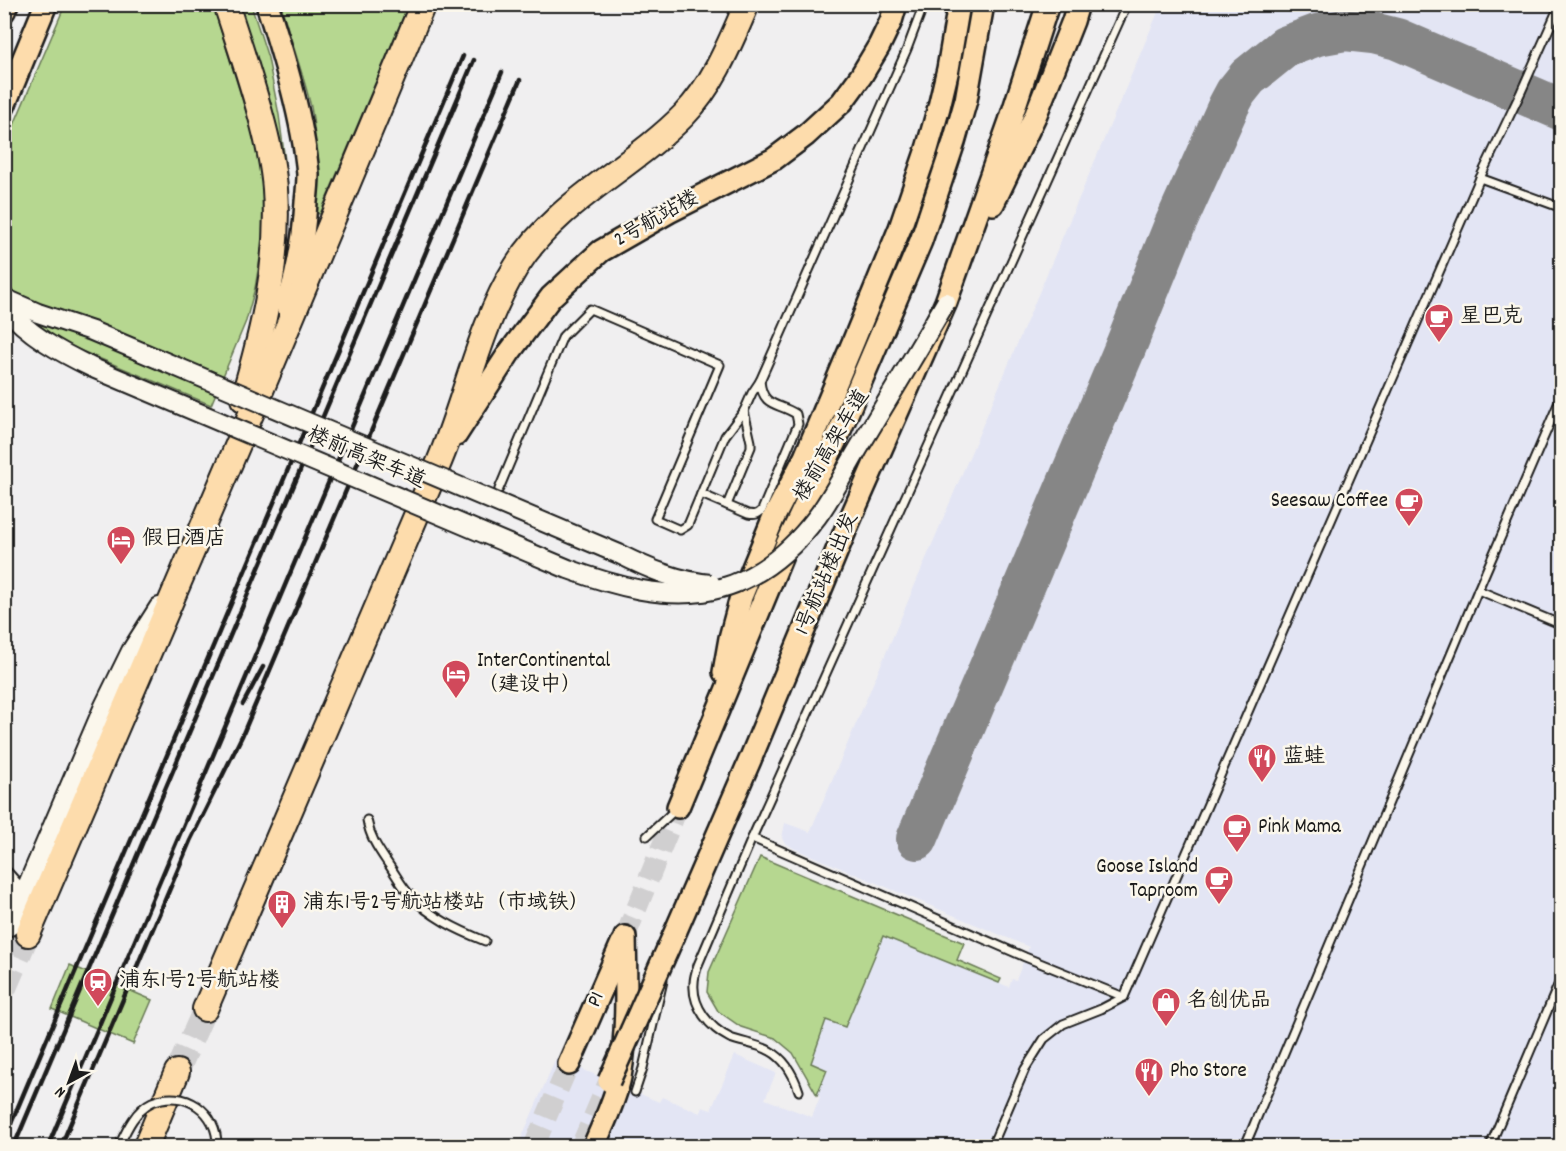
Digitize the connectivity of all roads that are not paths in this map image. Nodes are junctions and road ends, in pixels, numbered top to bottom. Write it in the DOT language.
graph roads {
  1 [pos="7,4"];
  2 [pos="226,4"];
  3 [pos="267,4"];
  4 [pos="423,4"];
  5 [pos="747,4"];
  6 [pos="896,4"];
  7 [pos="924,4"];
  8 [pos="960,4"];
  9 [pos="983,4"];
  10 [pos="1041,4"];
  11 [pos="1048,4"];
  12 [pos="1078,4"];
  13 [pos="1127,4"];
  14 [pos="1560,4"];
  15 [pos="46,6"];
  16 [pos="4,11"];
  17 [pos="1029,60"];
  18 [pos="4,106"];
  19 [pos="1480,178"];
  20 [pos="1562,208"];
  21 [pos="4,298"];
  22 [pos="946,302"];
  23 [pos="4,306"];
  24 [pos="760,381"];
  25 [pos="1562,395"];
  26 [pos="257,400"];
  27 [pos="744,411"];
  28 [pos="805,457"];
  29 [pos="440,462"];
  30 [pos="499,489"];
  31 [pos="701,494"];
  32 [pos="214,501"];
  33 [pos="727,505"];
  34 [pos="786,546"];
  35 [pos="187,562"];
  36 [pos="730,586"];
  37 [pos="1478,590"];
  38 [pos="1562,625"];
  39 [pos="717,711"];
  40 [pos="678,807"];
  41 [pos="367,820"];
  42 [pos="647,836"];
  43 [pos="752,838"];
  44 [pos="4,876"];
  45 [pos="18,907"];
  46 [pos="19,930"];
  47 [pos="674,935"];
  48 [pos="485,941"];
  49 [pos="1562,976"];
  50 [pos="1124,997"];
  51 [pos="204,1009"];
  52 [pos="569,1064"];
  53 [pos="177,1072"];
  54 [pos="609,1081"];
  55 [pos="799,1091"];
  56 [pos="635,1092"];
  57 [pos="119,1146"];
  58 [pos="146,1146"];
  59 [pos="217,1146"];
  60 [pos="594,1146"];
  61 [pos="992,1146"];
  62 [pos="1245,1146"];
  63 [pos="1490,1146"];
  1 -- 16 [label="main road"];
  2 -- 32 [label="highway"];
  3 -- 26 [label="main road"];
  4 -- 26 [label="highway"];
  5 -- 29 [label="highway"];
  6 -- 29 [label="main road, 2号航站楼"];
  7 -- 24 [label="lane"];
  8 -- 28 [label="main road"];
  9 -- 34 [label="main road"];
  10 -- 17 [label="main road"];
  11 -- 17 [label="main road"];
  12 -- 22 [label="main road"];
  13 -- 43 [label="lane"];
  14 -- 19 [label="lane"];
  15 -- 18 [label="main road"];
  17 -- 22 [label="main road, 1号航站楼出发"];
  19 -- 20 [label="lane"];
  19 -- 50 [label="lane"];
  21 -- 36 [label="street, 楼前高架车道, bridge"];
  22 -- 36 [label="street, 楼前高架车道, bridge"];
  22 -- 47 [label="main road, 1号航站楼出发, bridge"];
  23 -- 36 [label="street, 楼前高架车道, bridge"];
  24 -- 27 [label="lane"];
  24 -- 33 [label="lane"];
  25 -- 37 [label="lane"];
  26 -- 32 [label="highway"];
  27 -- 31 [label="lane"];
  27 -- 33 [label="lane"];
  28 -- 34 [label="main road"];
  28 -- 39 [label="main road"];
  29 -- 51 [label="highway"];
  30 -- 31 [label="lane"];
  31 -- 33 [label="lane"];
  32 -- 35 [label="highway"];
  34 -- 39 [label="main road"];
  35 -- 45 [label="street"];
  35 -- 46 [label="highway"];
  37 -- 38 [label="lane"];
  37 -- 62 [label="lane"];
  39 -- 40 [label="main road"];
  40 -- 42 [label="lane"];
  41 -- 48 [label="lane"];
  43 -- 50 [label="lane"];
  43 -- 55 [label="lane"];
  44 -- 45 [label="street"];
  45 -- 46 [label="street"];
  47 -- 54 [label="main road, 1号航站楼出发, bridge"];
  47 -- 56 [label="lane, bridge"];
  49 -- 63 [label="lane"];
  50 -- 61 [label="lane"];
  52 -- 60 [label="main road, P1"];
  53 -- 58 [label="highway"];
  57 -- 59 [label="lane, bridge"];
}
